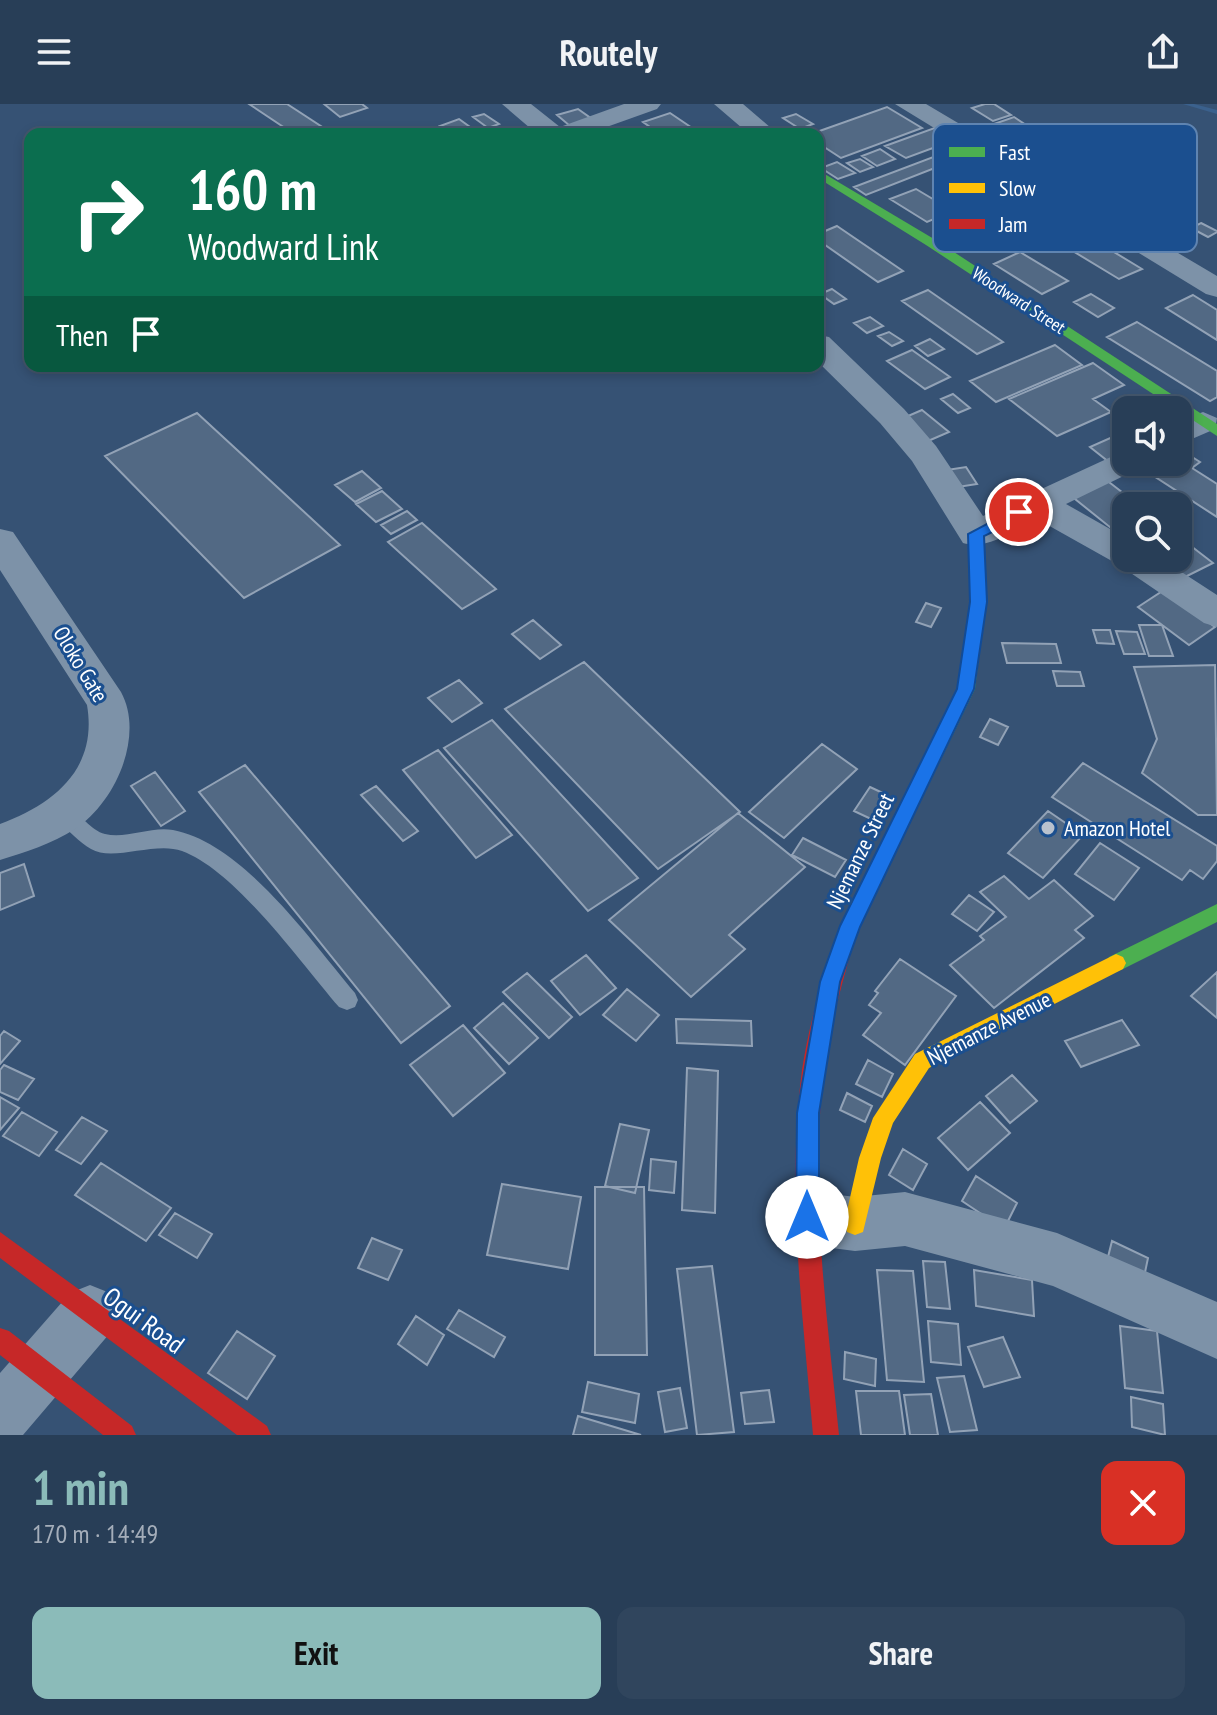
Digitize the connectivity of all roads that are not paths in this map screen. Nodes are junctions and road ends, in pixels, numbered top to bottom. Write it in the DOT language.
graph roads {
  1 [pos="515,104"];
  2 [pos="648,104"];
  3 [pos="727,104"];
  4 [pos="908,104"];
  5 [pos="942,124"];
  6 [pos="545,128"];
  7 [pos="580,128"];
  8 [pos="757,128"];
  9 [pos="824,177"];
  10 [pos="933,244"];
  11 [pos="944,252"];
  12 [pos="1157,252"];
  13 [pos="1217,288"];
  14 [pos="824,350"];
  15 [pos="1199,429"];
  16 [pos="1112,468"];
  17 [pos="1038,504"];
  18 [pos="976,534"];
  19 [pos="0,541"];
  20 [pos="1112,546"];
  21 [pos="1154,572"];
  22 [pos="1217,613"];
  23 [pos="65,815"];
  24 [pos="0,842"];
  25 [pos="1217,912"];
  26 [pos="347,1000"];
  27 [pos="831,1221"];
  28 [pos="0,1244"];
  29 [pos="90,1313"];
  30 [pos="1217,1331"];
  31 [pos="19,1355"];
  32 [pos="0,1417"];
  33 [pos="123,1435"];
  34 [pos="258,1435"];
  35 [pos="826,1435"];
  1 -- 6 [label="street"];
  2 -- 7 [label="street"];
  3 -- 8 [label="street"];
  4 -- 5 [label="street"];
  9 -- 10 [label="street, Woodward Street"];
  11 -- 15 [label="street, Woodward Street"];
  12 -- 13 [label="street"];
  14 -- 18 [label="street"];
  16 -- 17 [label="street"];
  17 -- 18 [label="street"];
  17 -- 20 [label="street"];
  18 -- 27 [label="street, Njemanze Street"];
  19 -- 23 [label="street, Oloko Gate"];
  21 -- 22 [label="street"];
  23 -- 24 [label="street, Oloko Gate"];
  23 -- 26 [label="lane"];
  25 -- 27 [label="street, Njemanze Avenue"];
  27 -- 30 [label="street"];
  27 -- 35 [label="street, Njemanze Street"];
  28 -- 29 [label="street, Ogui Road"];
  29 -- 31 [label="street"];
  29 -- 34 [label="street, Ogui Road"];
  31 -- 32 [label="street"];
  31 -- 33 [label="street"];
}
